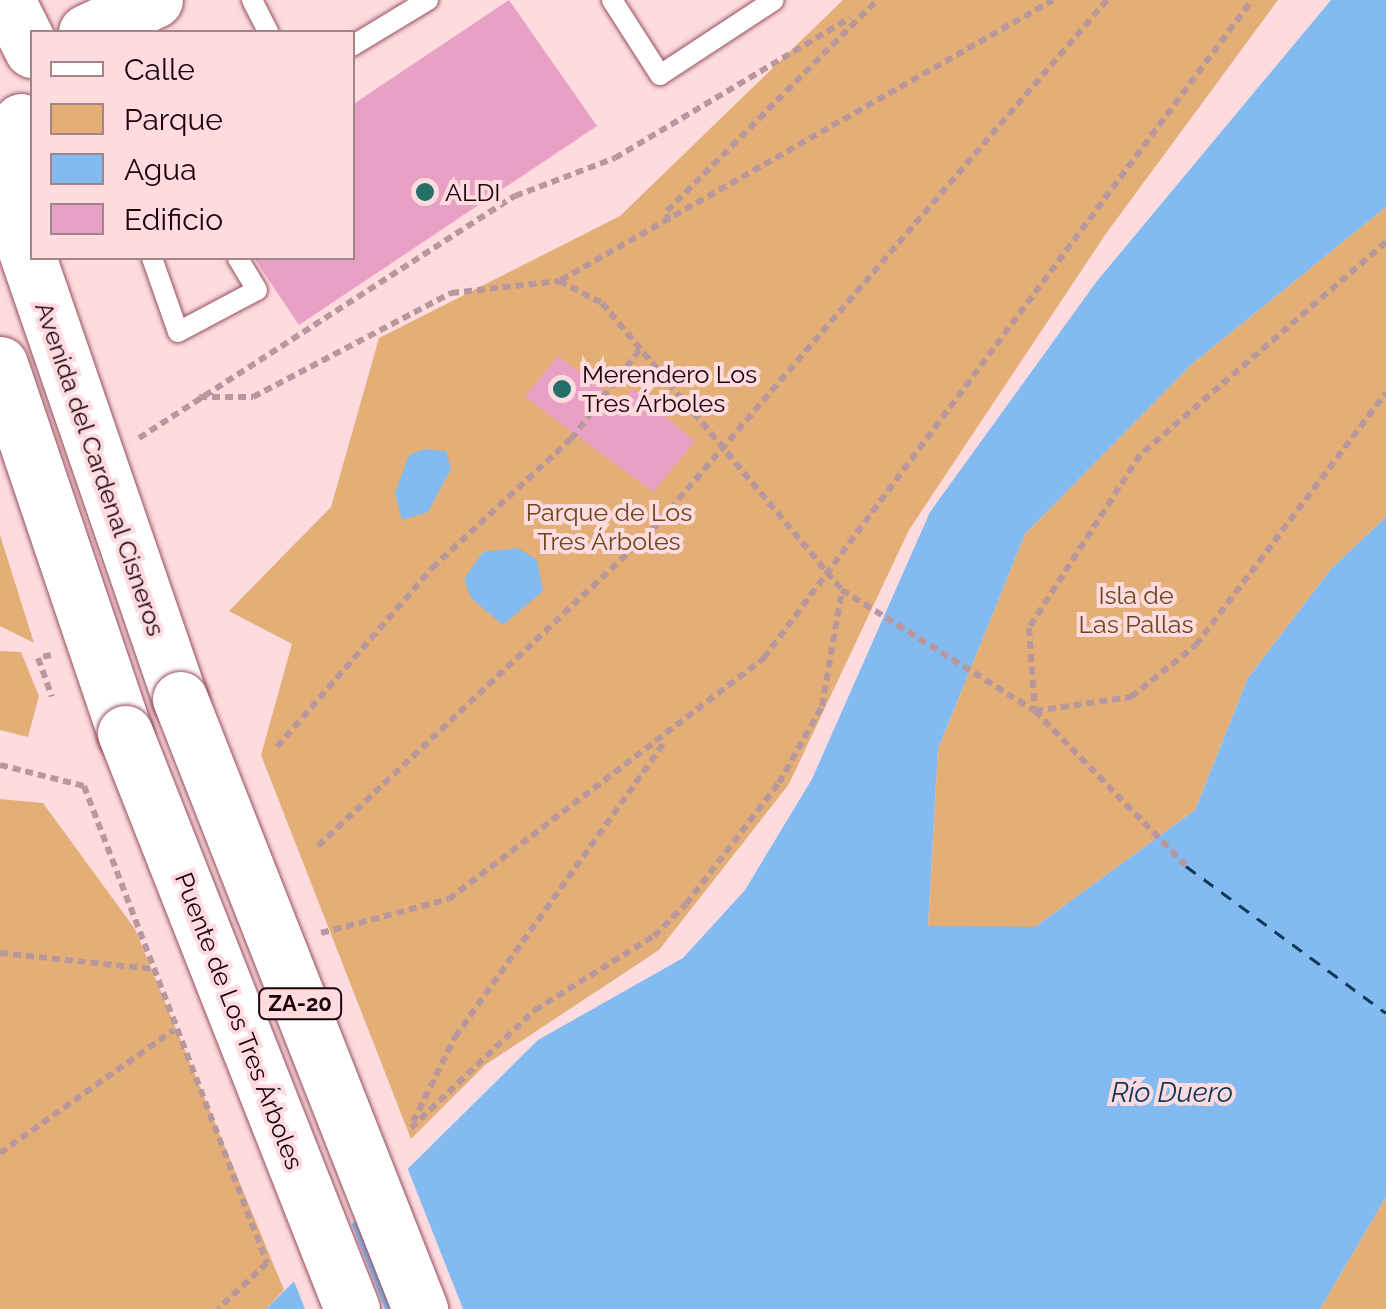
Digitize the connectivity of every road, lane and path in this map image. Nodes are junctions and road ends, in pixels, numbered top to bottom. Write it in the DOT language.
graph roads {
  1 [pos="7,0"];
  2 [pos="155,0"];
  3 [pos="428,0"];
  4 [pos="612,0"];
  5 [pos="774,0"];
  6 [pos="877,0"];
  7 [pos="1053,0"];
  8 [pos="1108,0"];
  9 [pos="1252,0"];
  10 [pos="257,2"];
  11 [pos="850,18"];
  12 [pos="90,30"];
  13 [pos="267,30"];
  14 [pos="355,44"];
  15 [pos="30,46"];
  16 [pos="18,119"];
  17 [pos="668,222"];
  18 [pos="1386,242"];
  19 [pos="153,260"];
  20 [pos="239,260"];
  21 [pos="560,281"];
  22 [pos="640,349"];
  23 [pos="0,364"];
  24 [pos="1386,394"];
  25 [pos="199,398"];
  26 [pos="130,444"];
  27 [pos="724,448"];
  28 [pos="832,573"];
  29 [pos="842,590"];
  30 [pos="62,652"];
  31 [pos="52,697"];
  32 [pos="1035,711"];
  33 [pos="670,734"];
  34 [pos="277,747"];
  35 [pos="0,765"];
  36 [pos="318,846"];
  37 [pos="1186,866"];
  38 [pos="316,935"];
  39 [pos="0,952"];
  40 [pos="151,969"];
  41 [pos="174,1030"];
  42 [pos="0,1153"];
  43 [pos="218,1309"];
  44 [pos="352,1309"];
  45 [pos="420,1309"];
  1 -- 15 [label="main road"];
  2 -- 12 [label="main road"];
  3 -- 14 [label="lane"];
  4 -- 5 [label="lane"];
  6 -- 11 [label="path"];
  7 -- 17 [label="path"];
  8 -- 27 [label="path"];
  9 -- 28 [label="path"];
  10 -- 13 [label="lane"];
  11 -- 17 [label="path"];
  11 -- 25 [label="path"];
  16 -- 45 [label="main road, Avenida del Cardenal Cisneros / ZA-20, bridge"];
  17 -- 21 [label="path"];
  18 -- 32 [label="path"];
  19 -- 20 [label="lane"];
  21 -- 22 [label="path"];
  21 -- 25 [label="path"];
  22 -- 27 [label="path"];
  22 -- 34 [label="path"];
  23 -- 44 [label="main road, Puente de Los Tres Árboles / ZA-20, bridge"];
  24 -- 32 [label="path"];
  25 -- 26 [label="path"];
  27 -- 28 [label="path"];
  27 -- 36 [label="path"];
  28 -- 29 [label="path"];
  28 -- 33 [label="path"];
  29 -- 32 [label="path"];
  29 -- 33 [label="path"];
  30 -- 31 [label="path"];
  32 -- 37 [label="path"];
  33 -- 38 [label="path"];
  35 -- 40 [label="path"];
  39 -- 40 [label="path"];
  40 -- 41 [label="path"];
  41 -- 42 [label="path"];
  41 -- 43 [label="path"];
}
